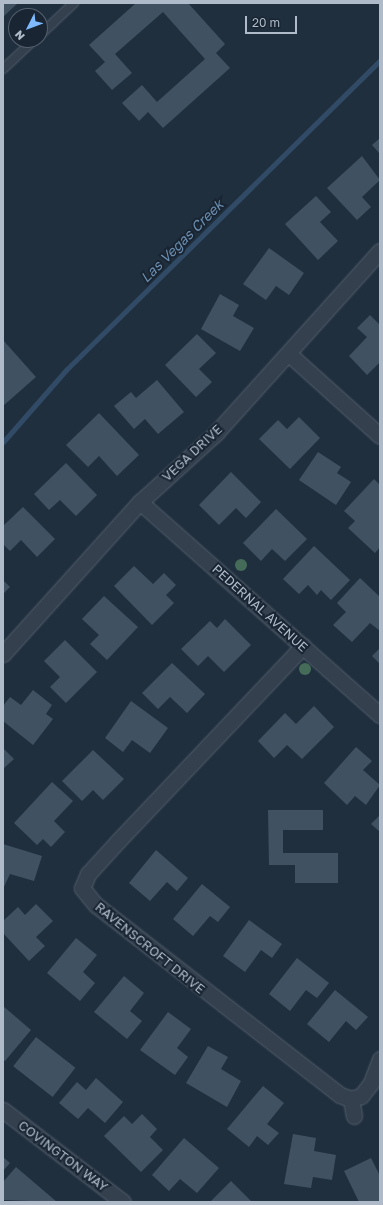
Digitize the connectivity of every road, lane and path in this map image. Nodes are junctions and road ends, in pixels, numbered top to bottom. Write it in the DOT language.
graph roads {
  1 [pos="74,3"];
  2 [pos="48,27"];
  3 [pos="25,48"];
  4 [pos="3,69"];
  5 [pos="380,251"];
  6 [pos="289,354"];
  7 [pos="380,436"];
  8 [pos="140,502"];
  9 [pos="303,646"];
  10 [pos="3,654"];
  11 [pos="380,715"];
  12 [pos="380,1059"];
  13 [pos="351,1099"];
  14 [pos="3,1110"];
  15 [pos="354,1116"];
  16 [pos="123,1202"];
  1 -- 2 [label="lane"];
  3 -- 4 [label="lane"];
  5 -- 6 [label="street, VEGA DRIVE"];
  6 -- 7 [label="street"];
  6 -- 8 [label="street, VEGA DRIVE"];
  8 -- 9 [label="street, PEDERNAL AVENUE"];
  8 -- 10 [label="street, VEGA DRIVE"];
  9 -- 11 [label="street, PEDERNAL AVENUE"];
  9 -- 13 [label="street, RAVENSCROFT DRIVE"];
  12 -- 13 [label="street"];
  13 -- 15 [label="street"];
  14 -- 16 [label="street, COVINGTON WAY"];
}
